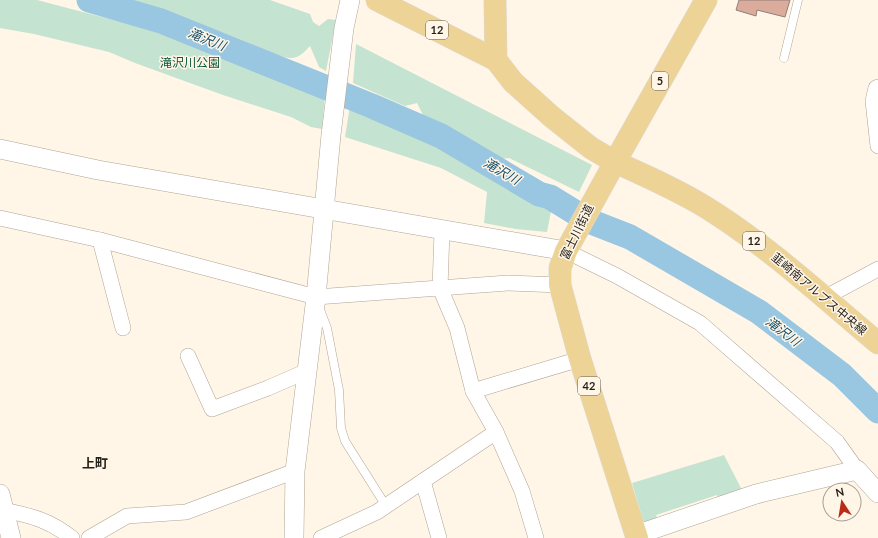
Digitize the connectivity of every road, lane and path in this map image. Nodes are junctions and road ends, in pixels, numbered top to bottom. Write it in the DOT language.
graph roads {
  1 [pos="350,0"];
  2 [pos="377,0"];
  3 [pos="495,0"];
  4 [pos="706,0"];
  5 [pos="798,0"];
  6 [pos="784,58"];
  7 [pos="496,60"];
  8 [pos="878,88"];
  9 [pos="878,144"];
  10 [pos="0,150"];
  11 [pos="611,169"];
  12 [pos="323,210"];
  13 [pos="0,218"];
  14 [pos="442,231"];
  15 [pos="100,240"];
  16 [pos="570,243"];
  17 [pos="878,269"];
  18 [pos="560,285"];
  19 [pos="440,288"];
  20 [pos="316,297"];
  21 [pos="824,298"];
  22 [pos="123,328"];
  23 [pos="878,343"];
  24 [pos="188,356"];
  25 [pos="580,359"];
  26 [pos="307,371"];
  27 [pos="473,391"];
  28 [pos="496,432"];
  29 [pos="857,470"];
  30 [pos="295,471"];
  31 [pos="423,480"];
  32 [pos="878,493"];
  33 [pos="2,502"];
  34 [pos="386,506"];
  35 [pos="636,537"];
  36 [pos="11,538"];
  37 [pos="72,538"];
  38 [pos="89,538"];
  39 [pos="294,538"];
  40 [pos="321,538"];
  41 [pos="439,538"];
  42 [pos="536,538"];
  1 -- 12 [label="street"];
  2 -- 7 [label="main road, 12"];
  3 -- 7 [label="main road"];
  4 -- 11 [label="main road, 5"];
  5 -- 6 [label="lane"];
  7 -- 11 [label="main road"];
  8 -- 9 [label="street"];
  10 -- 12 [label="street"];
  11 -- 16 [label="main road, 富士川街道 / 42"];
  11 -- 21 [label="main road, 韮崎南アルプス中央線 / 12"];
  12 -- 14 [label="street"];
  12 -- 20 [label="street"];
  13 -- 15 [label="street"];
  14 -- 16 [label="street"];
  14 -- 19 [label="street"];
  15 -- 20 [label="street"];
  15 -- 22 [label="street"];
  16 -- 18 [label="main road, 富士川街道 / 42"];
  16 -- 29 [label="street"];
  17 -- 21 [label="street"];
  18 -- 19 [label="street"];
  18 -- 25 [label="main road, 富士川街道 / 42"];
  19 -- 20 [label="street"];
  19 -- 27 [label="street"];
  20 -- 26 [label="street"];
  20 -- 34 [label="lane"];
  21 -- 23 [label="main road, 韮崎南アルプス中央線 / 12"];
  24 -- 26 [label="street"];
  25 -- 27 [label="street"];
  25 -- 35 [label="main road, 富士川街道 / 42"];
  26 -- 30 [label="street"];
  27 -- 28 [label="street"];
  28 -- 31 [label="street"];
  28 -- 42 [label="street"];
  29 -- 32 [label="street"];
  29 -- 35 [label="street"];
  30 -- 38 [label="street"];
  30 -- 39 [label="street"];
  31 -- 34 [label="street"];
  31 -- 41 [label="street"];
  33 -- 36 [label="street"];
  33 -- 37 [label="street"];
  34 -- 40 [label="street"];
}
